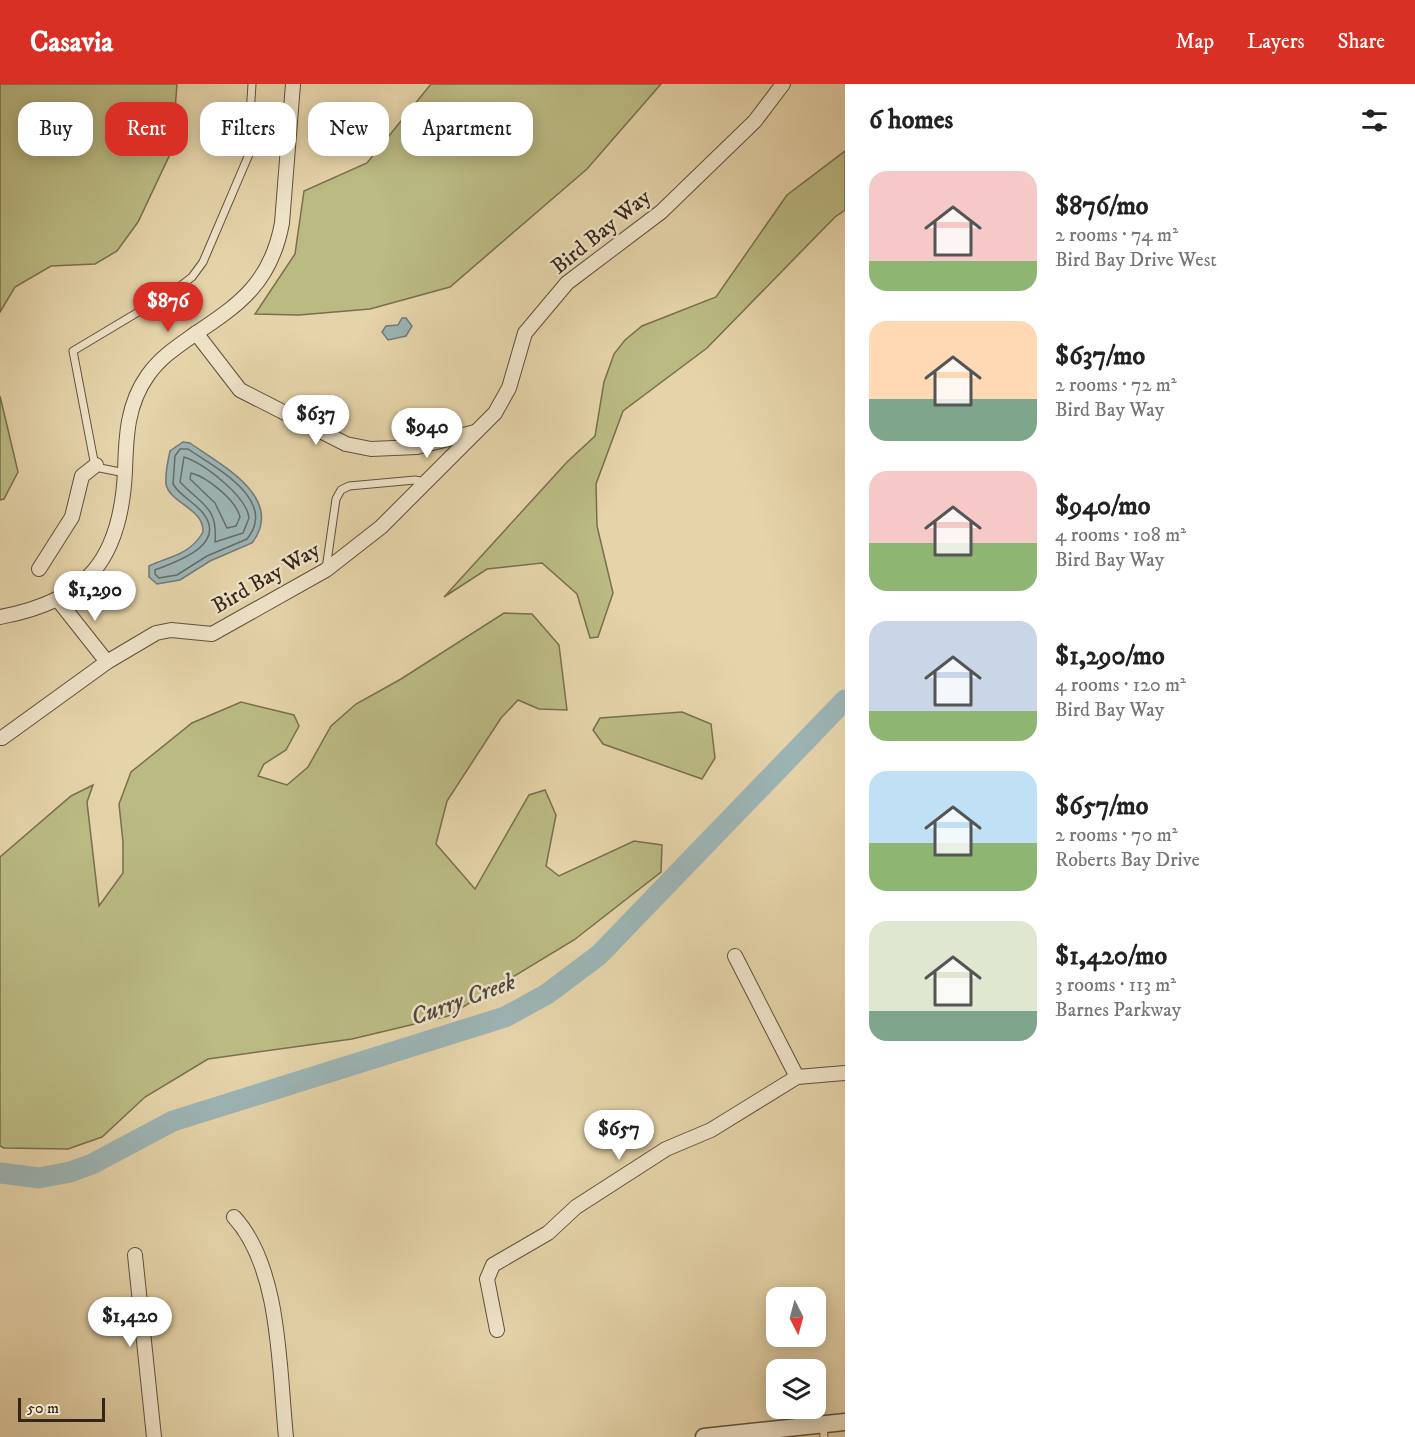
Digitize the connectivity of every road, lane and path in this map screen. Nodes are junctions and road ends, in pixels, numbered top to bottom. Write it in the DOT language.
graph roads {
  1 [pos="252,84"];
  2 [pos="293,84"];
  3 [pos="783,84"];
  4 [pos="196,333"];
  5 [pos="476,432"];
  6 [pos="96,465"];
  7 [pos="125,473"];
  8 [pos="426,482"];
  9 [pos="39,569"];
  10 [pos="326,570"];
  11 [pos="58,600"];
  12 [pos="0,617"];
  13 [pos="107,662"];
  14 [pos="2,738"];
  15 [pos="735,956"];
  16 [pos="845,1073"];
  17 [pos="797,1077"];
  18 [pos="234,1217"];
  19 [pos="135,1255"];
  20 [pos="498,1330"];
  21 [pos="845,1422"];
  22 [pos="823,1431"];
  23 [pos="761,1434"];
  24 [pos="154,1437"];
  25 [pos="286,1437"];
  26 [pos="704,1437"];
  1 -- 6 [label="lane"];
  2 -- 4 [label="street"];
  3 -- 5 [label="street, Bird Bay Way"];
  4 -- 5 [label="street"];
  4 -- 7 [label="street"];
  5 -- 8 [label="street, Bird Bay Way"];
  6 -- 7 [label="lane"];
  6 -- 9 [label="street"];
  7 -- 11 [label="street"];
  8 -- 10 [label="street, Bird Bay Way"];
  8 -- 10 [label="lane"];
  10 -- 13 [label="street, Bird Bay Way"];
  11 -- 12 [label="street"];
  11 -- 13 [label="street"];
  13 -- 14 [label="street, Bird Bay Way"];
  15 -- 17 [label="street"];
  16 -- 17 [label="street"];
  17 -- 20 [label="street"];
  18 -- 25 [label="street"];
  19 -- 24 [label="street"];
  21 -- 22 [label="street"];
  22 -- 23 [label="street"];
  23 -- 26 [label="street"];
}
